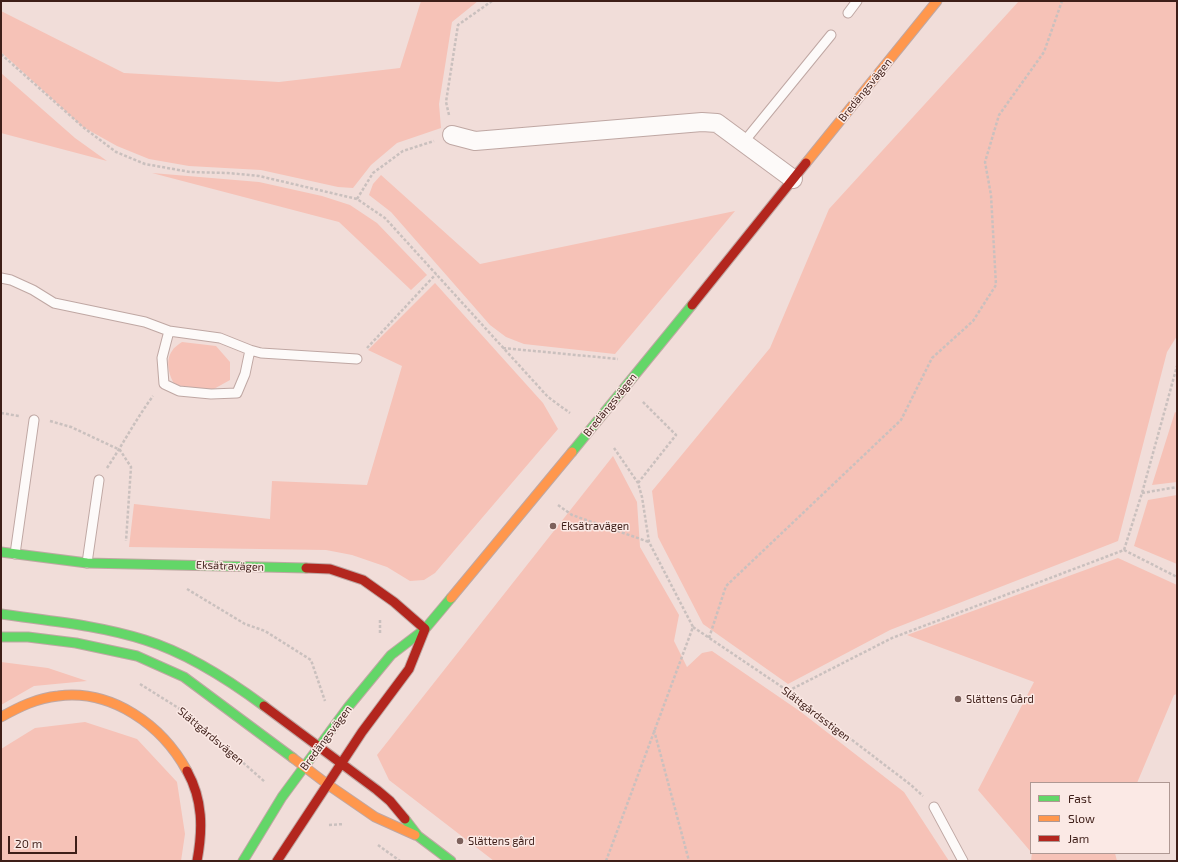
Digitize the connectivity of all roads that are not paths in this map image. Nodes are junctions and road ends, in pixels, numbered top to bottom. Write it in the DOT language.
graph roads {
  1 [pos="857,1"];
  2 [pos="937,1"];
  3 [pos="848,13"];
  4 [pos="832,35"];
  5 [pos="452,135"];
  6 [pos="744,144"];
  7 [pos="793,179"];
  8 [pos="1,278"];
  9 [pos="169,330"];
  10 [pos="250,350"];
  11 [pos="357,359"];
  12 [pos="34,420"];
  13 [pos="99,480"];
  14 [pos="1,552"];
  15 [pos="15,554"];
  16 [pos="87,563"];
  17 [pos="1,614"];
  18 [pos="425,629"];
  19 [pos="1,637"];
  20 [pos="1,717"];
  21 [pos="318,748"];
  22 [pos="341,764"];
  23 [pos="304,767"];
  24 [pos="327,784"];
  25 [pos="934,807"];
  26 [pos="418,836"];
  27 [pos="197,861"];
  28 [pos="243,861"];
  29 [pos="277,861"];
  30 [pos="451,861"];
  31 [pos="963,861"];
  1 -- 3 [label="lane"];
  2 -- 7 [label="street, Bredängsvägen"];
  4 -- 6 [label="lane"];
  5 -- 6 [label="street"];
  6 -- 7 [label="street"];
  7 -- 18 [label="street, Bredängsvägen"];
  8 -- 9 [label="lane"];
  9 -- 10 [label="lane"];
  9 -- 10 [label="lane"];
  10 -- 11 [label="lane"];
  12 -- 15 [label="lane"];
  13 -- 16 [label="lane"];
  14 -- 15 [label="street, Eksätravägen"];
  15 -- 16 [label="street, Eksätravägen"];
  16 -- 18 [label="street, Eksätravägen"];
  17 -- 21 [label="street"];
  18 -- 21 [label="street, Bredängsvägen"];
  18 -- 22 [label="street, Bredängsvägen"];
  19 -- 23 [label="street"];
  20 -- 27 [label="street"];
  21 -- 22 [label="street"];
  21 -- 23 [label="street, Bredängsvägen"];
  22 -- 24 [label="street, Bredängsvägen"];
  22 -- 26 [label="street"];
  23 -- 24 [label="street"];
  23 -- 28 [label="street, Bredängsvägen"];
  24 -- 26 [label="street"];
  24 -- 29 [label="street, Bredängsvägen"];
  25 -- 31 [label="lane"];
  26 -- 30 [label="street"];
}
